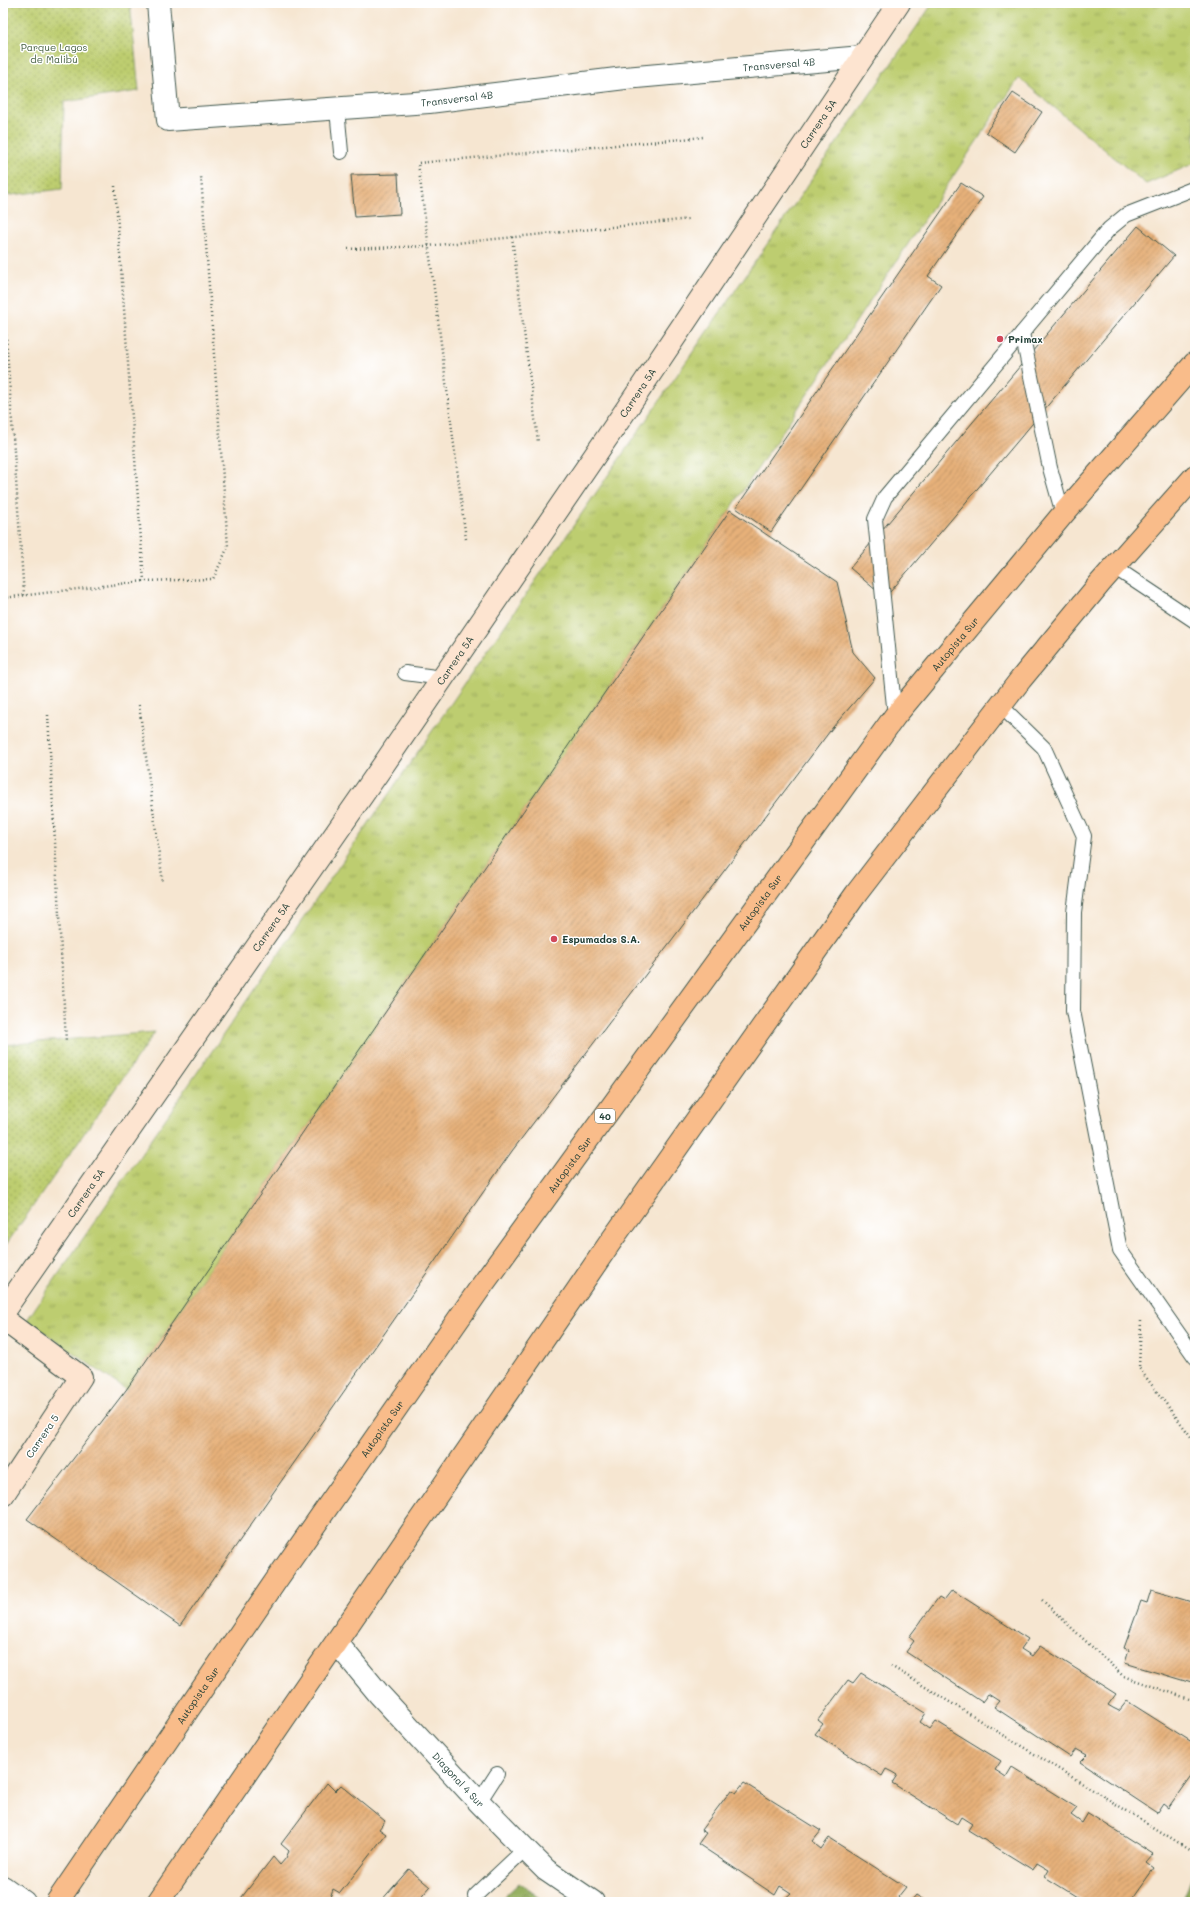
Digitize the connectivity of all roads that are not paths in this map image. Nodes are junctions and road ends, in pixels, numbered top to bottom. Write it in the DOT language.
graph roads {
  1 [pos="158,3"];
  2 [pos="899,3"];
  3 [pos="862,57"];
  4 [pos="337,109"];
  5 [pos="340,152"];
  6 [pos="1195,188"];
  7 [pos="1022,333"];
  8 [pos="1195,363"];
  9 [pos="1195,476"];
  10 [pos="1063,514"];
  11 [pos="1114,567"];
  12 [pos="1195,621"];
  13 [pos="405,673"];
  14 [pos="443,678"];
  15 [pos="1000,705"];
  16 [pos="895,716"];
  17 [pos="3,1312"];
  18 [pos="3,1319"];
  19 [pos="1195,1357"];
  20 [pos="3,1496"];
  21 [pos="337,1643"];
  22 [pos="497,1774"];
  23 [pos="479,1802"];
  24 [pos="525,1849"];
  25 [pos="3,1887"];
  26 [pos="475,1896"];
  27 [pos="24,1902"];
  28 [pos="57,1902"];
  29 [pos="158,1902"];
  30 [pos="593,1902"];
  1 -- 4 [label="street, Transversal 4B"];
  2 -- 3 [label="main road, Carrera 5A"];
  3 -- 4 [label="street, Transversal 4B"];
  3 -- 14 [label="main road, Carrera 5A"];
  4 -- 5 [label="lane"];
  6 -- 7 [label="lane"];
  7 -- 10 [label="lane"];
  7 -- 16 [label="lane"];
  8 -- 10 [label="highway, Autopista Sur / 40"];
  9 -- 11 [label="highway"];
  10 -- 16 [label="highway, Autopista Sur / 40"];
  11 -- 12 [label="lane"];
  11 -- 15 [label="highway"];
  13 -- 14 [label="lane"];
  14 -- 17 [label="main road, Carrera 5A"];
  15 -- 19 [label="lane"];
  15 -- 21 [label="highway"];
  16 -- 28 [label="highway, Autopista Sur / 40"];
  18 -- 20 [label="main road, Carrera 5"];
  21 -- 23 [label="street, Diagonal 4 Sur"];
  21 -- 29 [label="highway"];
  22 -- 23 [label="lane"];
  23 -- 24 [label="street, Diagonal 4 Sur"];
  24 -- 26 [label="lane"];
  24 -- 30 [label="street, Diagonal 4 Sur"];
  25 -- 27 [label="street"];
}
